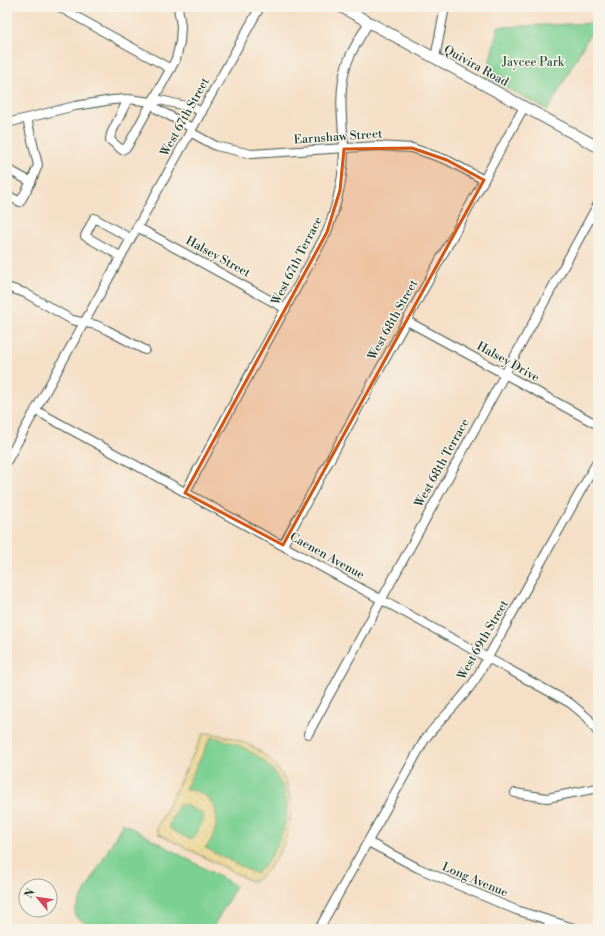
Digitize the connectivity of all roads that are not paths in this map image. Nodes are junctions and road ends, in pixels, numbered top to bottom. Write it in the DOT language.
graph roads {
  1 [pos="58,7"];
  2 [pos="178,7"];
  3 [pos="260,7"];
  4 [pos="341,7"];
  5 [pos="445,7"];
  6 [pos="369,22"];
  7 [pos="435,58"];
  8 [pos="171,69"];
  9 [pos="128,99"];
  10 [pos="152,102"];
  11 [pos="524,107"];
  12 [pos="202,112"];
  13 [pos="27,119"];
  14 [pos="7,124"];
  15 [pos="191,130"];
  16 [pos="344,148"];
  17 [pos="598,148"];
  18 [pos="7,179"];
  19 [pos="484,180"];
  20 [pos="31,182"];
  21 [pos="7,195"];
  22 [pos="598,204"];
  23 [pos="137,227"];
  24 [pos="130,238"];
  25 [pos="120,256"];
  26 [pos="7,286"];
  27 [pos="286,309"];
  28 [pos="407,321"];
  29 [pos="84,322"];
  30 [pos="145,350"];
  31 [pos="505,374"];
  32 [pos="35,410"];
  33 [pos="598,425"];
  34 [pos="598,460"];
  35 [pos="7,461"];
  36 [pos="185,493"];
  37 [pos="283,545"];
  38 [pos="381,599"];
  39 [pos="488,658"];
  40 [pos="598,733"];
  41 [pos="308,734"];
  42 [pos="598,788"];
  43 [pos="515,793"];
  44 [pos="368,842"];
  45 [pos="548,925"];
  46 [pos="319,929"];
  47 [pos="577,929"];
  1 -- 8 [label="street"];
  2 -- 8 [label="street"];
  3 -- 12 [label="street, West 67th Street"];
  4 -- 6 [label="main road, Quivira Road"];
  5 -- 7 [label="street"];
  6 -- 7 [label="main road, Quivira Road"];
  6 -- 16 [label="street, West 67th Terrace"];
  7 -- 11 [label="main road, Quivira Road"];
  8 -- 10 [label="street"];
  9 -- 10 [label="street"];
  9 -- 10 [label="street"];
  9 -- 13 [label="street"];
  10 -- 12 [label="street"];
  10 -- 15 [label="street"];
  11 -- 17 [label="main road, Quivira Road"];
  11 -- 19 [label="street, West 68th Street"];
  12 -- 15 [label="street, West 67th Street"];
  13 -- 14 [label="street"];
  13 -- 20 [label="street"];
  15 -- 16 [label="street, Earnshaw Street"];
  15 -- 23 [label="street, West 67th Street"];
  16 -- 19 [label="street, Earnshaw Street"];
  16 -- 27 [label="street, West 67th Terrace"];
  18 -- 20 [label="street"];
  19 -- 28 [label="street, West 68th Street"];
  20 -- 21 [label="street"];
  22 -- 31 [label="street, West 68th Terrace"];
  23 -- 24 [label="street, West 67th Street"];
  23 -- 27 [label="street, Halsey Street"];
  24 -- 25 [label="street, West 67th Street"];
  24 -- 25 [label="street"];
  25 -- 29 [label="street, West 67th Street"];
  26 -- 29 [label="street"];
  27 -- 36 [label="street, West 67th Terrace"];
  28 -- 31 [label="street, Halsey Drive"];
  28 -- 37 [label="street, West 68th Street"];
  29 -- 30 [label="street"];
  29 -- 32 [label="street, West 67th Street"];
  31 -- 33 [label="street, Halsey Drive"];
  31 -- 38 [label="street, West 68th Terrace"];
  32 -- 35 [label="street, West 67th Street"];
  32 -- 36 [label="street, Caenen Avenue"];
  34 -- 39 [label="street, West 69th Street"];
  36 -- 37 [label="street, Caenen Avenue"];
  37 -- 38 [label="street, Caenen Avenue"];
  38 -- 39 [label="street, Caenen Avenue"];
  38 -- 41 [label="street, West 68th Terrace"];
  39 -- 40 [label="street, Caenen Avenue"];
  39 -- 44 [label="street, West 69th Street"];
  42 -- 43 [label="street"];
  44 -- 45 [label="street, Long Avenue"];
  44 -- 46 [label="street, West 69th Street"];
  45 -- 47 [label="street, Long Avenue"];
}
